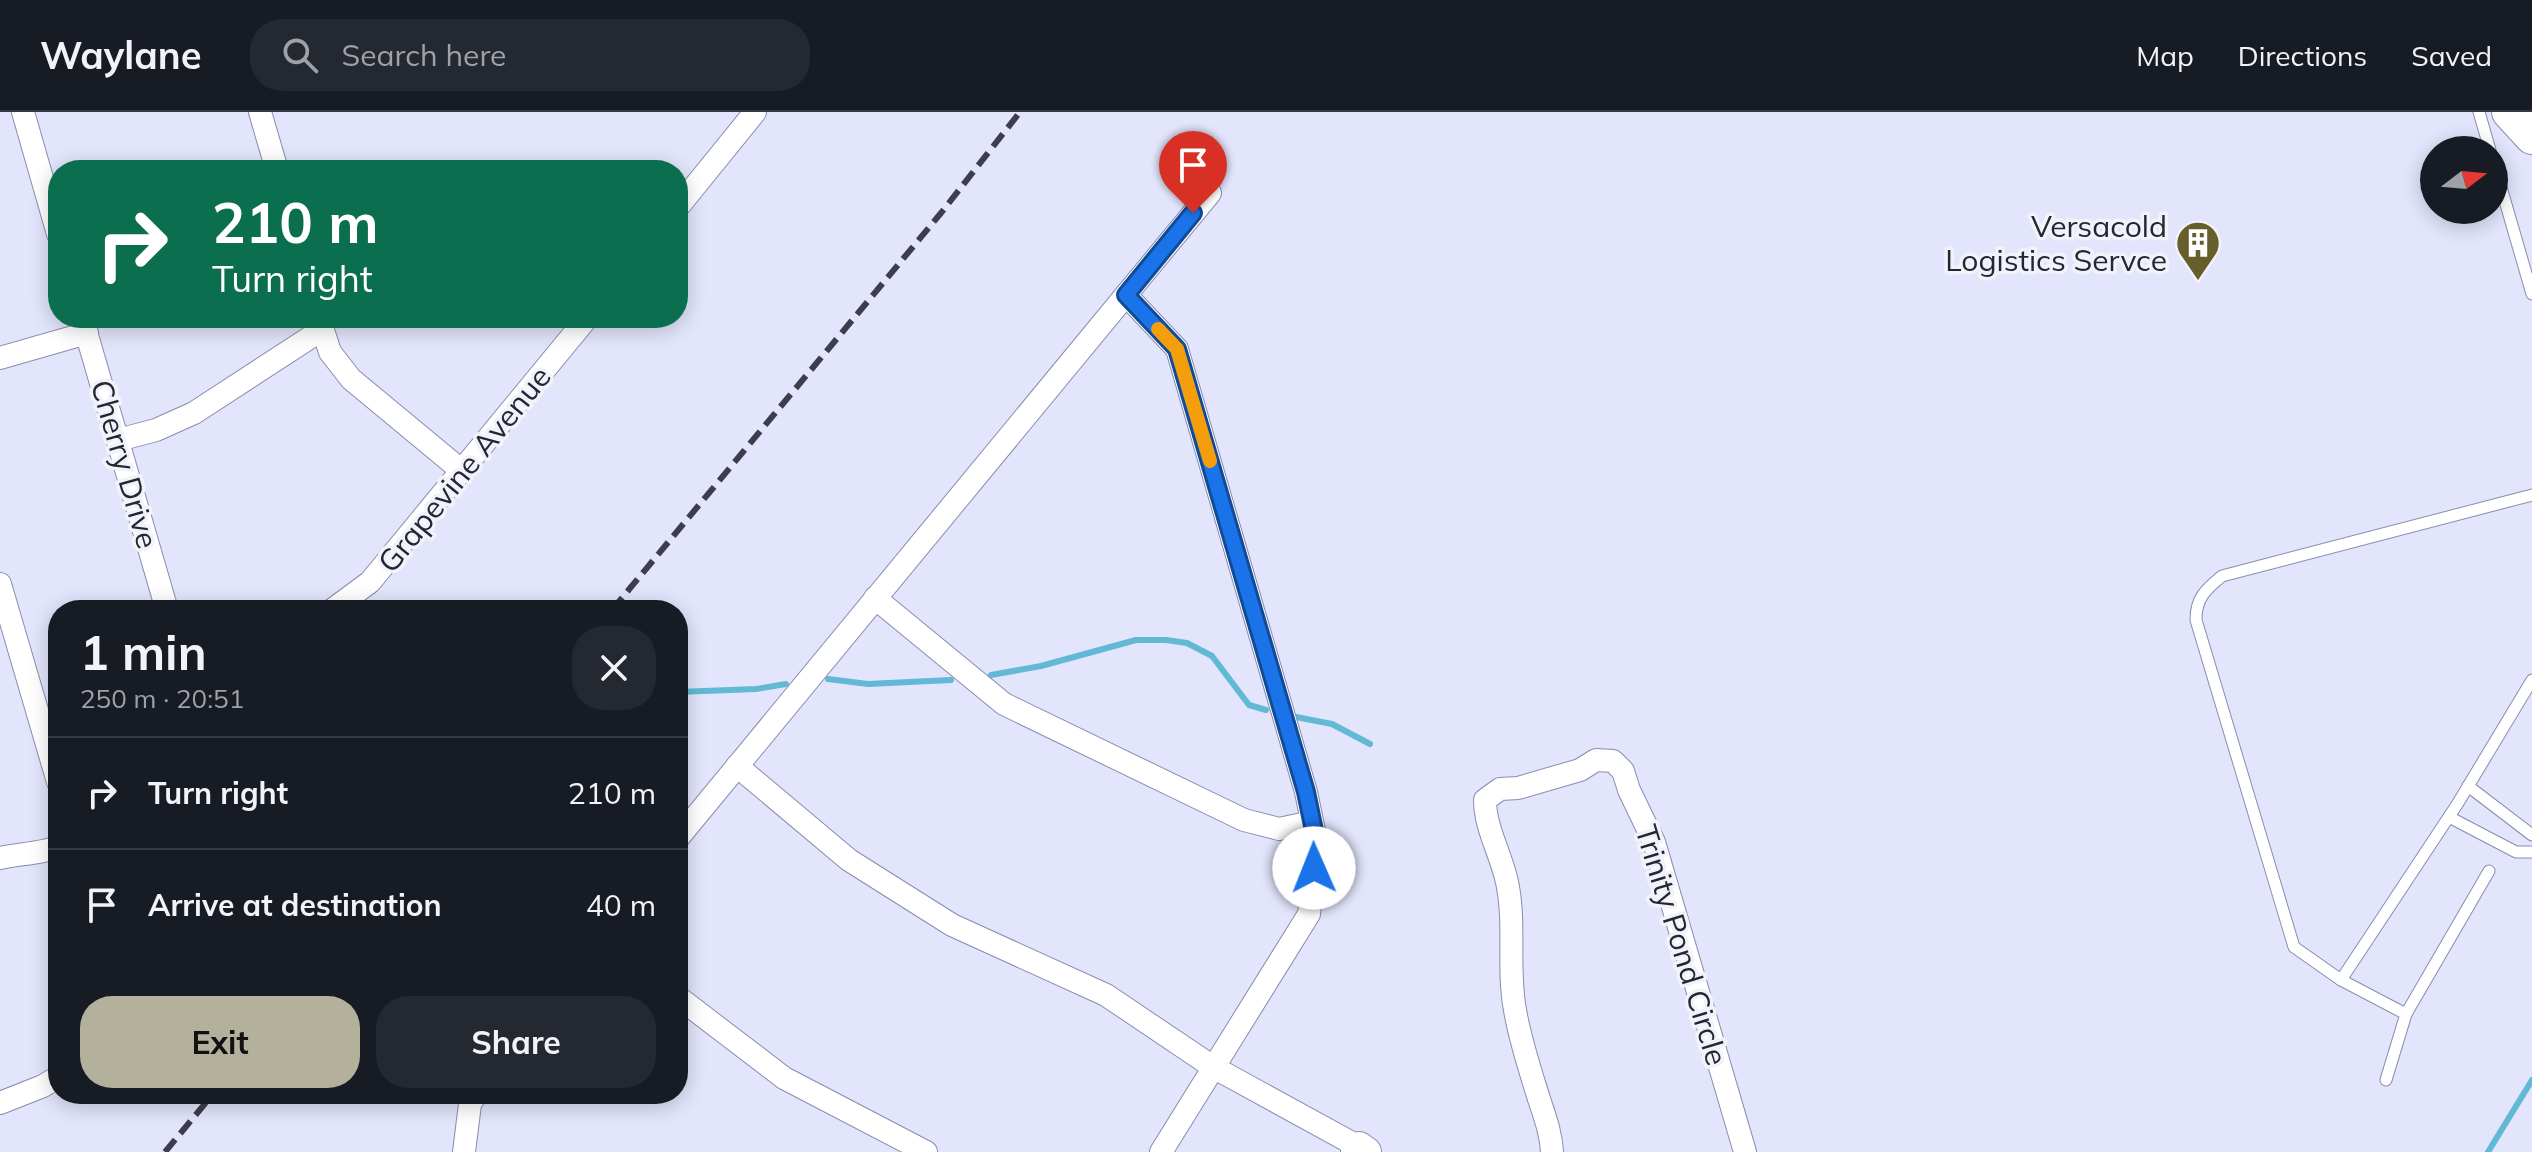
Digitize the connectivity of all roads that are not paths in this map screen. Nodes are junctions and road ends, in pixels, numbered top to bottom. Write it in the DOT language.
graph roads {
  1 [pos="23,112"];
  2 [pos="260,112"];
  3 [pos="755,112"];
  4 [pos="2479,112"];
  5 [pos="2509,112"];
  6 [pos="2486,136"];
  7 [pos="2532,137"];
  8 [pos="274,160"];
  9 [pos="1210,193"];
  10 [pos="688,195"];
  11 [pos="48,199"];
  12 [pos="2508,211"];
  13 [pos="2532,294"];
  14 [pos="1126,295"];
  15 [pos="80,328"];
  16 [pos="86,328"];
  17 [pos="315,328"];
  18 [pos="322,328"];
  19 [pos="579,328"];
  20 [pos="0,358"];
  21 [pos="118,440"];
  22 [pos="462,471"];
  23 [pos="2532,495"];
  24 [pos="0,584"];
  25 [pos="875,598"];
  26 [pos="164,600"];
  27 [pos="346,600"];
  28 [pos="2532,680"];
  29 [pos="48,748"];
  30 [pos="737,766"];
  31 [pos="2468,786"];
  32 [pos="2449,817"];
  33 [pos="1312,822"];
  34 [pos="688,826"];
  35 [pos="2532,835"];
  36 [pos="48,850"];
  37 [pos="2532,852"];
  38 [pos="0,858"];
  39 [pos="2489,871"];
  40 [pos="2341,980"];
  41 [pos="688,1005"];
  42 [pos="2406,1014"];
  43 [pos="1213,1067"];
  44 [pos="2386,1080"];
  45 [pos="48,1083"];
  46 [pos="0,1103"];
  47 [pos="470,1104"];
  48 [pos="1360,1150"];
  49 [pos="464,1152"];
  50 [pos="926,1152"];
  51 [pos="1161,1152"];
  52 [pos="1552,1152"];
  53 [pos="1745,1152"];
  1 -- 11 [label="street"];
  2 -- 8 [label="street"];
  3 -- 10 [label="street"];
  4 -- 6 [label="lane"];
  5 -- 7 [label="main road"];
  9 -- 14 [label="street"];
  12 -- 13 [label="lane"];
  14 -- 25 [label="street"];
  14 -- 33 [label="street"];
  15 -- 20 [label="street"];
  16 -- 21 [label="street, Cherry Drive"];
  17 -- 21 [label="street"];
  18 -- 22 [label="street"];
  19 -- 22 [label="street, Grapevine Avenue"];
  21 -- 26 [label="street, Cherry Drive"];
  22 -- 27 [label="street, Grapevine Avenue"];
  23 -- 40 [label="lane"];
  24 -- 29 [label="street"];
  25 -- 30 [label="street"];
  25 -- 33 [label="street"];
  28 -- 31 [label="lane"];
  30 -- 34 [label="street"];
  30 -- 43 [label="street"];
  31 -- 32 [label="lane"];
  31 -- 35 [label="lane"];
  32 -- 37 [label="lane"];
  32 -- 40 [label="lane"];
  33 -- 43 [label="street"];
  36 -- 38 [label="street"];
  39 -- 42 [label="lane"];
  40 -- 42 [label="lane"];
  41 -- 50 [label="street"];
  42 -- 44 [label="lane"];
  43 -- 48 [label="street"];
  43 -- 51 [label="street"];
  45 -- 46 [label="street"];
  47 -- 49 [label="street"];
  52 -- 53 [label="street, Trinity Pond Circle"];
}
